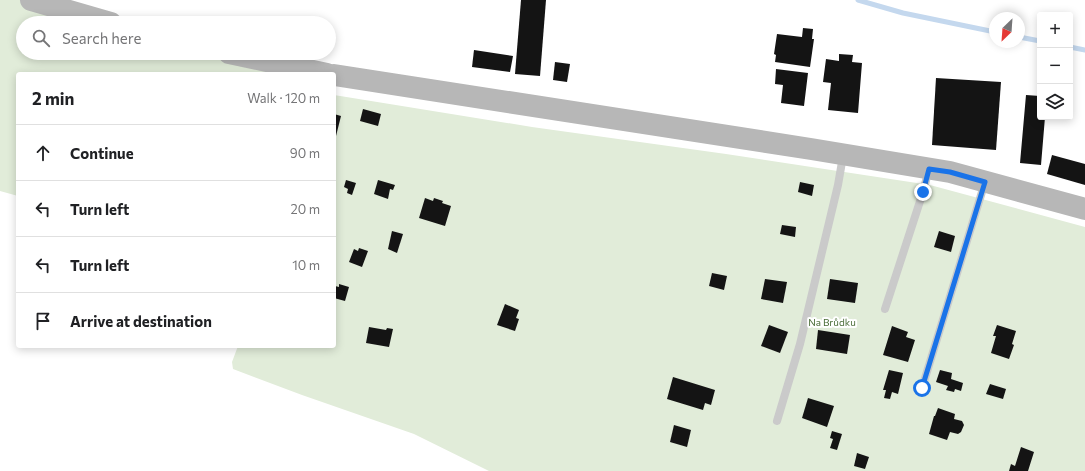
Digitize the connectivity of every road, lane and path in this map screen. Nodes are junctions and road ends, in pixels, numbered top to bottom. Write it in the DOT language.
graph roads {
  1 [pos="31,0"];
  2 [pos="87,16"];
  3 [pos="262,60"];
  4 [pos="319,72"];
  5 [pos="336,75"];
  6 [pos="844,154"];
  7 [pos="929,169"];
  8 [pos="985,182"];
  9 [pos="1085,209"];
  10 [pos="885,309"];
  11 [pos="922,388"];
  12 [pos="777,421"];
  1 -- 2 [label="main road"];
  3 -- 4 [label="main road"];
  5 -- 6 [label="main road"];
  6 -- 7 [label="main road"];
  6 -- 12 [label="lane"];
  7 -- 8 [label="main road"];
  7 -- 10 [label="lane"];
  8 -- 9 [label="main road"];
  8 -- 11 [label="lane"];
}
